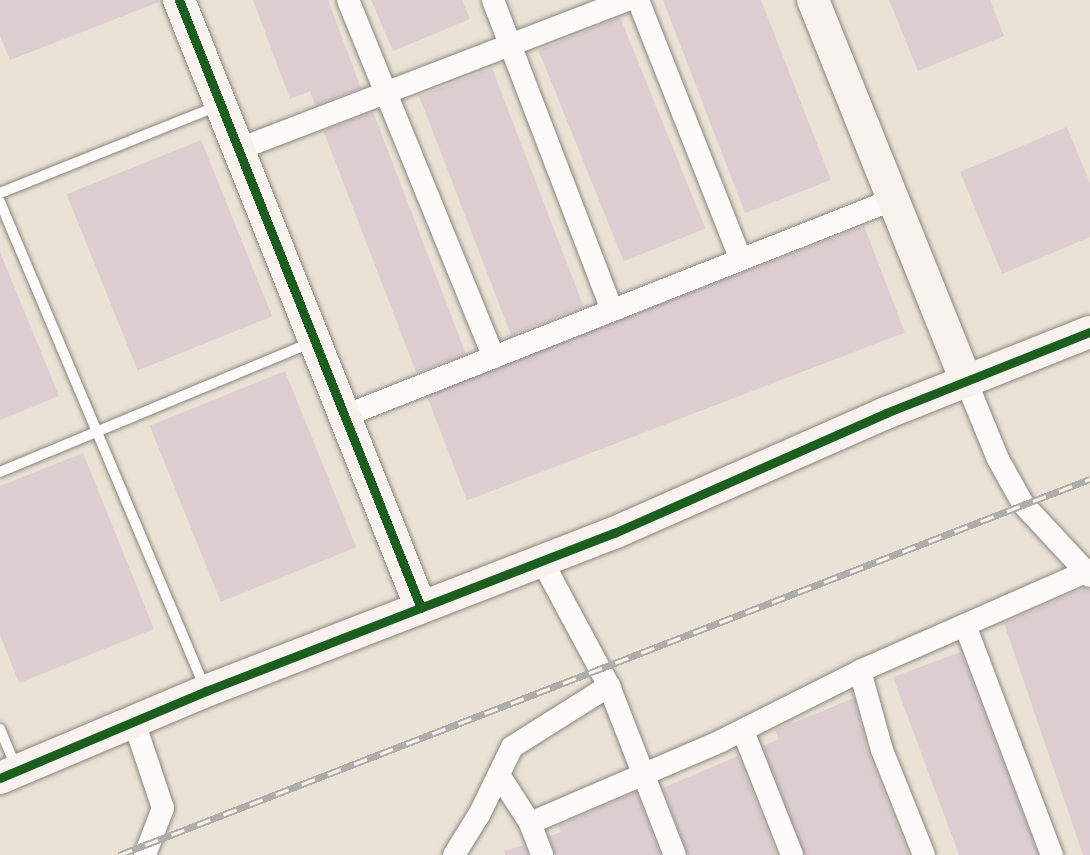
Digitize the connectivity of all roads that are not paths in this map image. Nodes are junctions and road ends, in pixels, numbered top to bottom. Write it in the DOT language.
graph roads {
  1 [pos="179,0"];
  2 [pos="348,0"];
  3 [pos="493,0"];
  4 [pos="627,0"];
  5 [pos="638,0"];
  6 [pos="813,0"];
  7 [pos="511,44"];
  8 [pos="385,91"];
  9 [pos="220,104"];
  10 [pos="239,149"];
  11 [pos="0,193"];
  12 [pos="892,200"];
  13 [pos="0,202"];
  14 [pos="740,258"];
  15 [pos="612,310"];
  16 [pos="1090,332"];
  17 [pos="316,340"];
  18 [pos="494,357"];
  19 [pos="966,381"];
  20 [pos="347,415"];
  21 [pos="95,432"];
  22 [pos="0,472"];
  23 [pos="542,561"];
  24 [pos="1089,572"];
  25 [pos="421,608"];
  26 [pos="965,625"];
  27 [pos="860,671"];
  28 [pos="609,686"];
  29 [pos="206,691"];
  30 [pos="134,722"];
  31 [pos="0,729"];
  32 [pos="742,730"];
  33 [pos="9,775"];
  34 [pos="499,775"];
  35 [pos="646,775"];
  36 [pos="530,823"];
  37 [pos="145,855"];
  38 [pos="454,855"];
  39 [pos="542,855"];
  40 [pos="675,855"];
  41 [pos="792,855"];
  42 [pos="924,855"];
  43 [pos="1052,855"];
  1 -- 9 [label="street"];
  2 -- 8 [label="street"];
  3 -- 7 [label="street"];
  4 -- 7 [label="street"];
  5 -- 14 [label="street"];
  6 -- 12 [label="street"];
  7 -- 8 [label="street"];
  7 -- 15 [label="street"];
  8 -- 10 [label="street"];
  8 -- 18 [label="street"];
  9 -- 10 [label="street"];
  9 -- 11 [label="lane"];
  10 -- 17 [label="street"];
  12 -- 14 [label="street"];
  12 -- 19 [label="street"];
  13 -- 21 [label="lane"];
  14 -- 15 [label="street"];
  15 -- 18 [label="street"];
  16 -- 19 [label="street"];
  17 -- 20 [label="street"];
  17 -- 21 [label="lane"];
  18 -- 20 [label="street"];
  19 -- 23 [label="street"];
  19 -- 24 [label="street"];
  20 -- 25 [label="street"];
  21 -- 22 [label="lane"];
  21 -- 29 [label="lane"];
  23 -- 25 [label="street"];
  23 -- 28 [label="street"];
  24 -- 26 [label="street"];
  25 -- 29 [label="street"];
  26 -- 27 [label="street"];
  26 -- 43 [label="street"];
  27 -- 32 [label="street"];
  27 -- 42 [label="street"];
  28 -- 34 [label="street"];
  28 -- 35 [label="street"];
  29 -- 30 [label="street"];
  30 -- 33 [label="street"];
  30 -- 37 [label="street"];
  31 -- 33 [label="lane"];
  32 -- 35 [label="street"];
  32 -- 41 [label="street"];
  34 -- 36 [label="street"];
  34 -- 38 [label="street"];
  35 -- 36 [label="street"];
  35 -- 40 [label="street"];
  36 -- 39 [label="street"];
}
